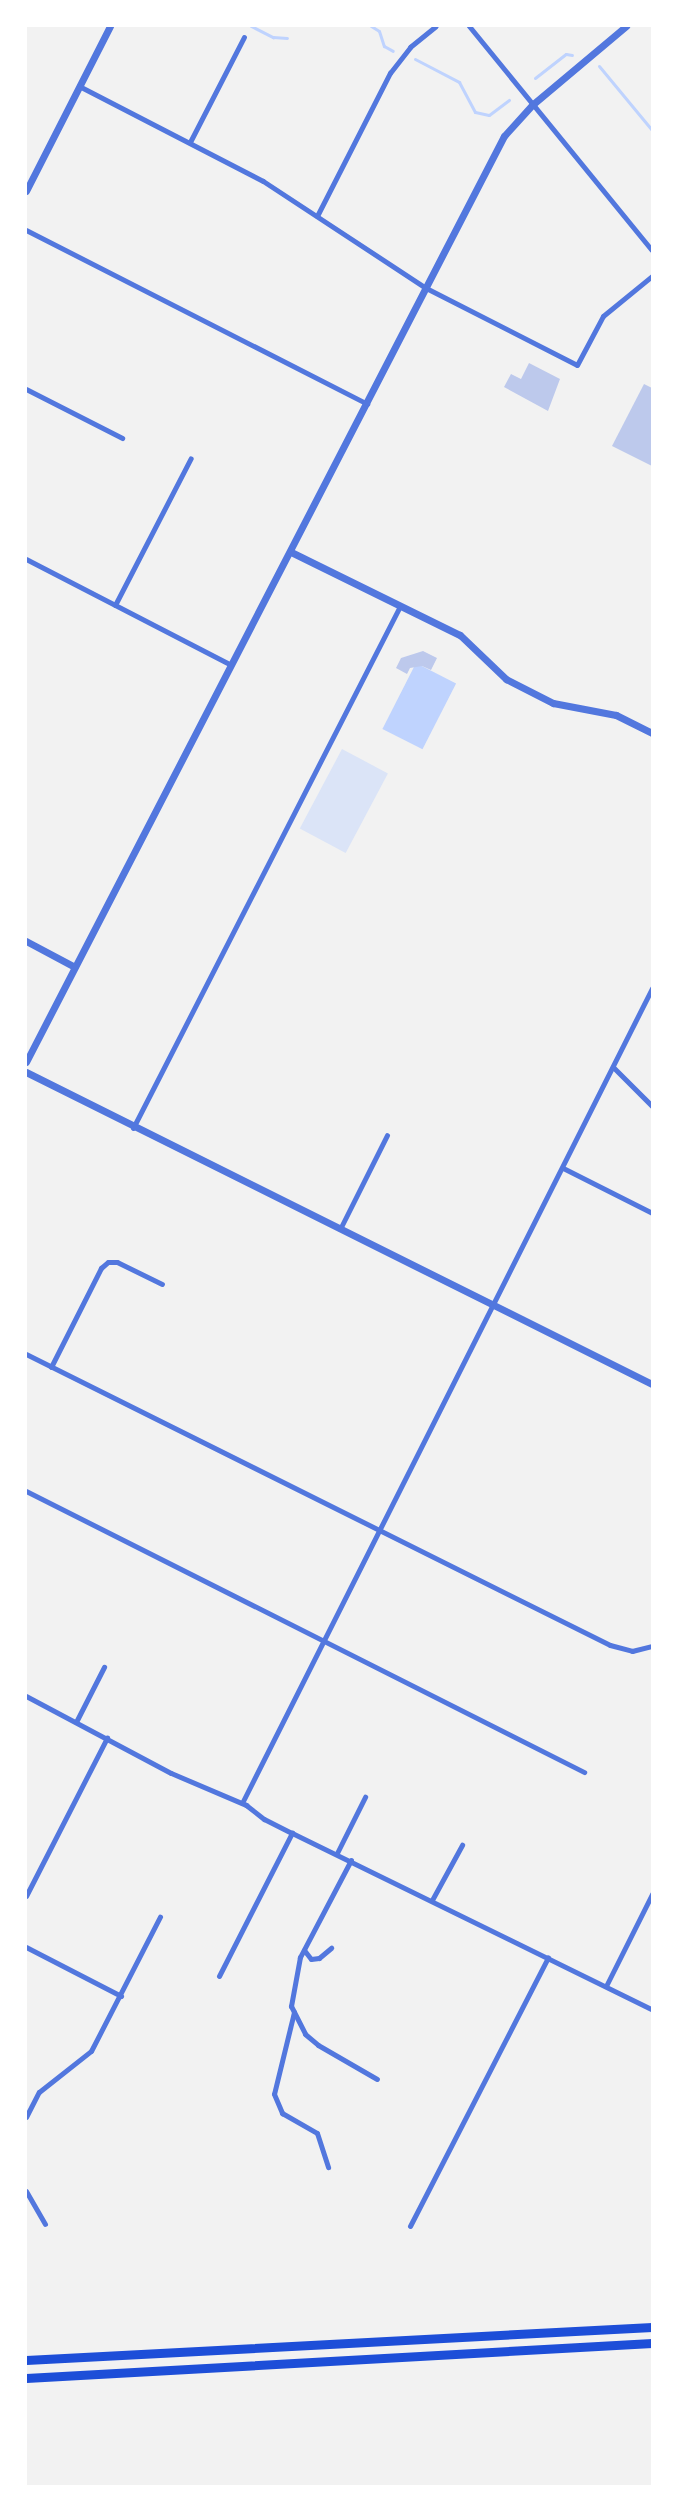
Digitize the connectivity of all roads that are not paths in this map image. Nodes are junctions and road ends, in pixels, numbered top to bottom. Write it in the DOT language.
graph roads {
  1 [pos="110,26"];
  2 [pos="436,26"];
  3 [pos="469,26"];
  4 [pos="626,26"];
  5 [pos="244,37"];
  6 [pos="79,86"];
  7 [pos="532,105"];
  8 [pos="190,142"];
  9 [pos="26,190"];
  10 [pos="317,216"];
  11 [pos="26,230"];
  12 [pos="652,250"];
  13 [pos="652,276"];
  14 [pos="426,288"];
  15 [pos="26,389"];
  16 [pos="367,404"];
  17 [pos="122,438"];
  18 [pos="191,458"];
  19 [pos="291,552"];
  20 [pos="26,559"];
  21 [pos="115,605"];
  22 [pos="400,606"];
  23 [pos="231,665"];
  24 [pos="652,733"];
  25 [pos="26,941"];
  26 [pos="75,967"];
  27 [pos="652,988"];
  28 [pos="26,1062"];
  29 [pos="613,1067"];
  30 [pos="26,1072"];
  31 [pos="652,1106"];
  32 [pos="134,1128"];
  33 [pos="387,1135"];
  34 [pos="563,1168"];
  35 [pos="652,1213"];
  36 [pos="339,1229"];
  37 [pos="162,1284"];
  38 [pos="493,1306"];
  39 [pos="26,1354"];
  40 [pos="51,1367"];
  41 [pos="652,1384"];
  42 [pos="26,1491"];
  43 [pos="379,1528"];
  44 [pos="323,1640"];
  45 [pos="652,1646"];
  46 [pos="104,1667"];
  47 [pos="26,1696"];
  48 [pos="76,1722"];
  49 [pos="107,1738"];
  50 [pos="584,1772"];
  51 [pos="365,1797"];
  52 [pos="242,1803"];
  53 [pos="292,1833"];
  54 [pos="462,1845"];
  55 [pos="337,1853"];
  56 [pos="351,1860"];
  57 [pos="652,1894"];
  58 [pos="26,1896"];
  59 [pos="432,1900"];
  60 [pos="160,1917"];
  61 [pos="26,1947"];
  62 [pos="331,1948"];
  63 [pos="304,1950"];
  64 [pos="548,1957"];
  65 [pos="219,1976"];
  66 [pos="606,1986"];
  67 [pos="121,1996"];
  68 [pos="652,2009"];
  69 [pos="294,2012"];
  70 [pos="377,2079"];
  71 [pos="28,2101"];
  72 [pos="26,2117"];
  73 [pos="328,2167"];
  74 [pos="26,2191"];
  75 [pos="45,2224"];
  76 [pos="410,2226"];
  77 [pos="652,2327"];
  78 [pos="652,2343"];
  79 [pos="26,2360"];
  80 [pos="26,2378"];
  1 -- 6 [label="street"];
  2 -- 10 [label="street"];
  3 -- 7 [label="street"];
  4 -- 7 [label="street"];
  5 -- 8 [label="street"];
  6 -- 8 [label="street"];
  6 -- 9 [label="street"];
  7 -- 12 [label="street"];
  7 -- 14 [label="street"];
  8 -- 10 [label="street"];
  10 -- 14 [label="street"];
  11 -- 16 [label="street"];
  13 -- 14 [label="street"];
  14 -- 16 [label="street"];
  15 -- 17 [label="street"];
  16 -- 19 [label="street"];
  18 -- 21 [label="street"];
  19 -- 22 [label="street"];
  19 -- 23 [label="street"];
  20 -- 21 [label="street"];
  21 -- 23 [label="street"];
  22 -- 24 [label="street"];
  22 -- 32 [label="street"];
  23 -- 26 [label="street"];
  25 -- 26 [label="street"];
  26 -- 28 [label="street"];
  27 -- 29 [label="street"];
  29 -- 31 [label="street"];
  29 -- 34 [label="street"];
  30 -- 32 [label="street"];
  32 -- 36 [label="street"];
  33 -- 36 [label="street"];
  34 -- 35 [label="street"];
  34 -- 38 [label="street"];
  36 -- 38 [label="street"];
  37 -- 40 [label="street"];
  38 -- 41 [label="street"];
  38 -- 43 [label="street"];
  39 -- 40 [label="street"];
  40 -- 43 [label="street"];
  42 -- 44 [label="street"];
  43 -- 44 [label="street"];
  43 -- 45 [label="street"];
  44 -- 50 [label="street"];
  44 -- 52 [label="street"];
  46 -- 48 [label="street"];
  47 -- 48 [label="street"];
  48 -- 49 [label="street"];
  49 -- 52 [label="street"];
  49 -- 58 [label="street"];
  51 -- 55 [label="street"];
  52 -- 53 [label="street"];
  53 -- 55 [label="street"];
  53 -- 65 [label="street"];
  54 -- 59 [label="street"];
  55 -- 56 [label="street"];
  56 -- 59 [label="street"];
  56 -- 63 [label="street"];
  57 -- 66 [label="street"];
  59 -- 64 [label="street"];
  60 -- 67 [label="street"];
  61 -- 67 [label="street"];
  62 -- 63 [label="street"];
  63 -- 69 [label="street"];
  64 -- 66 [label="street"];
  64 -- 76 [label="street"];
  66 -- 68 [label="street"];
  67 -- 71 [label="street"];
  69 -- 70 [label="street"];
  69 -- 73 [label="street"];
  71 -- 72 [label="street"];
  74 -- 75 [label="street"];
  77 -- 79 [label="highway"];
  78 -- 80 [label="highway"];
}
